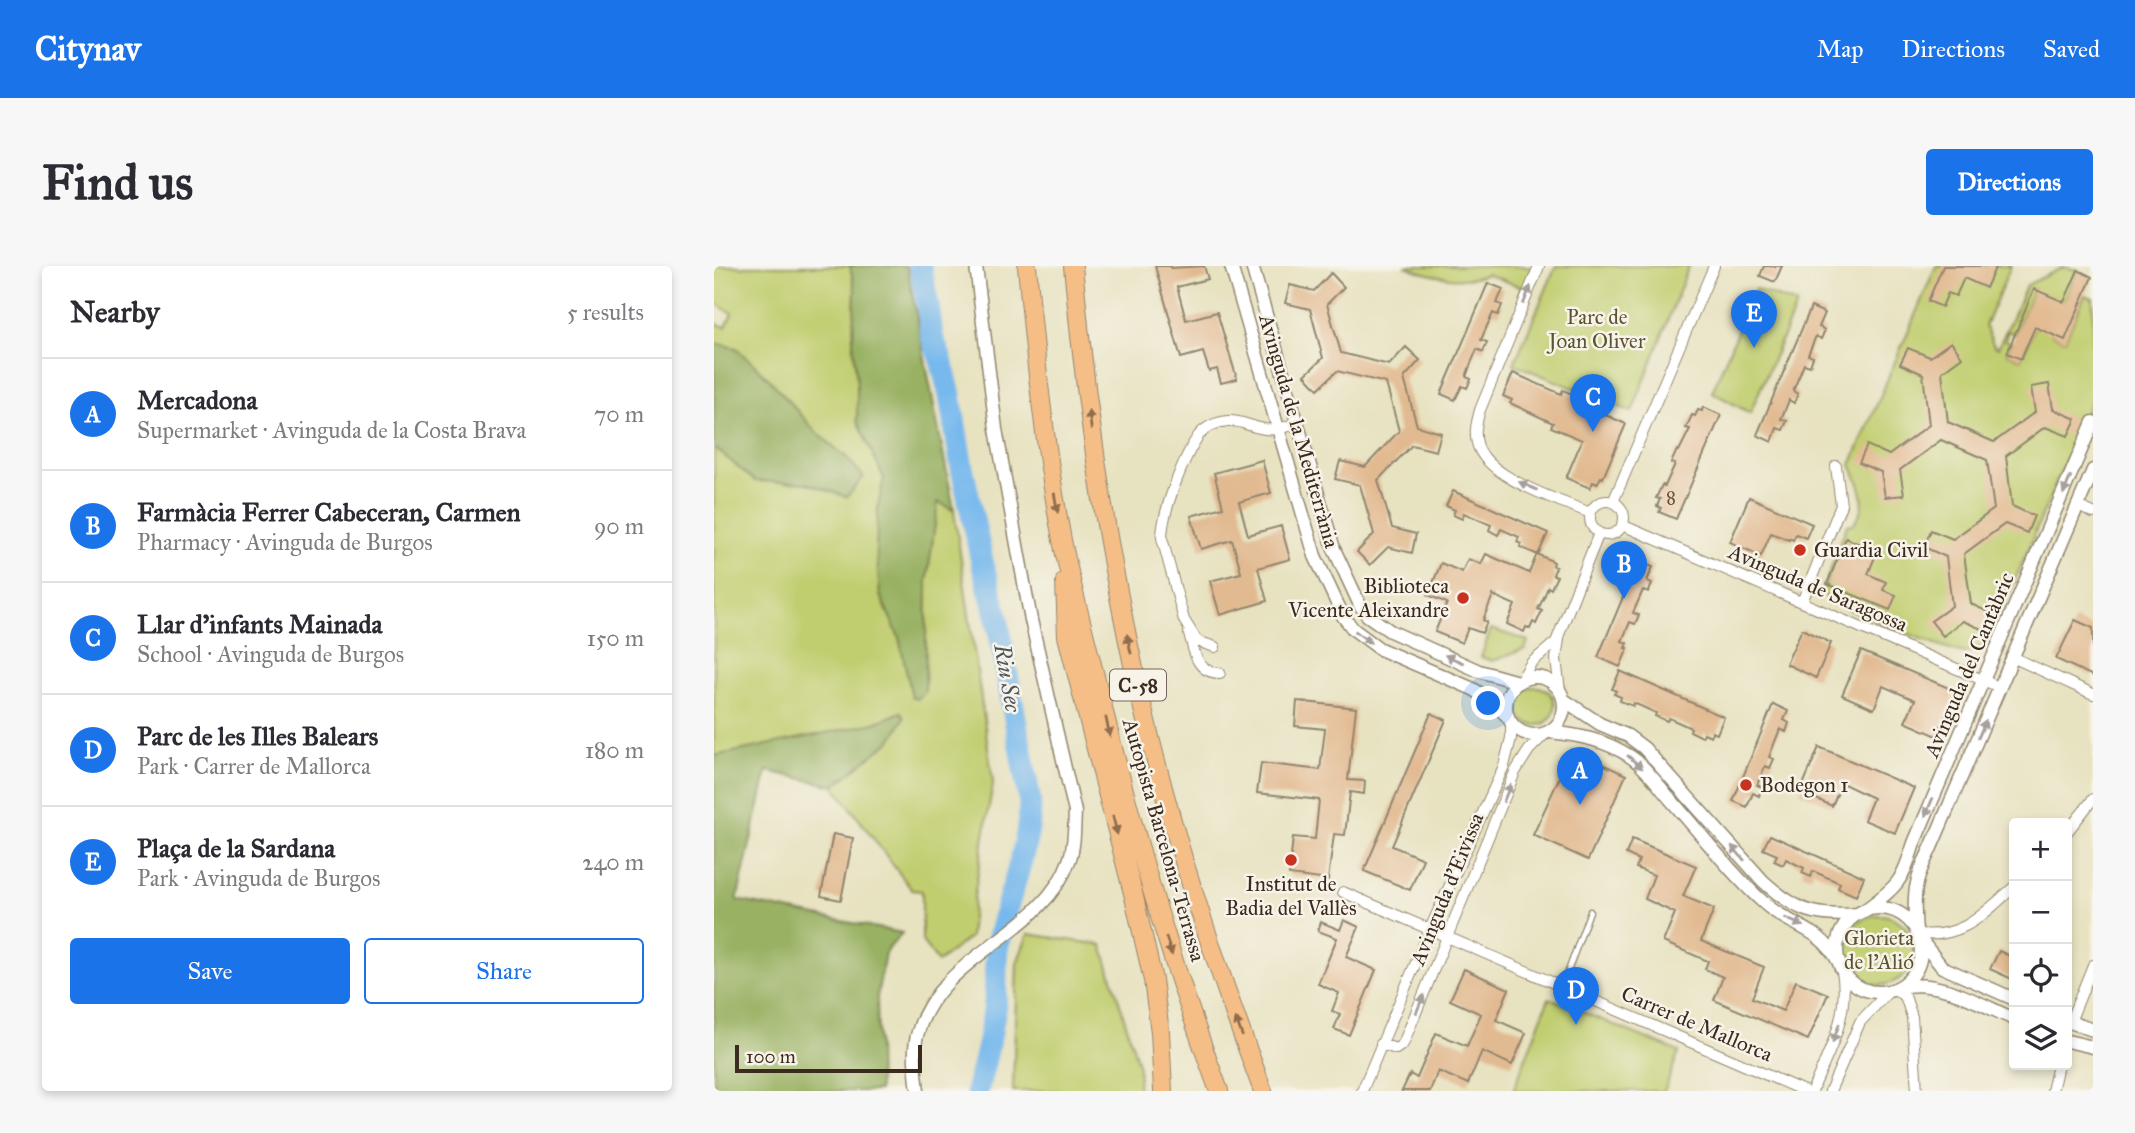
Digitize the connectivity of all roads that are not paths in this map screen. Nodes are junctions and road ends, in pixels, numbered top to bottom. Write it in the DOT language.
graph roads {
  1 [pos="975,266"];
  2 [pos="1027,266"];
  3 [pos="1073,266"];
  4 [pos="1231,266"];
  5 [pos="1252,266"];
  6 [pos="1539,266"];
  7 [pos="1713,266"];
  8 [pos="2093,422"];
  9 [pos="1298,423"];
  10 [pos="1278,429"];
  11 [pos="1836,466"];
  12 [pos="2093,470"];
  13 [pos="1613,502"];
  14 [pos="2078,506"];
  15 [pos="1590,513"];
  16 [pos="2093,513"];
  17 [pos="1622,525"];
  18 [pos="1599,533"];
  19 [pos="1063,542"];
  20 [pos="1802,602"];
  21 [pos="1184,620"];
  22 [pos="1560,635"];
  23 [pos="1215,647"];
  24 [pos="2012,657"];
  25 [pos="1220,673"];
  26 [pos="1983,680"];
  27 [pos="1519,681"];
  28 [pos="1999,687"];
  29 [pos="2093,694"];
  30 [pos="1562,695"];
  31 [pos="1509,719"];
  32 [pos="1548,732"];
  33 [pos="2093,799"];
  34 [pos="2072,826"];
  35 [pos="2009,891"];
  36 [pos="1343,892"];
  37 [pos="1590,911"];
  38 [pos="1861,912"];
  39 [pos="1430,929"];
  40 [pos="1918,934"];
  41 [pos="1449,937"];
  42 [pos="2093,965"];
  43 [pos="1840,966"];
  44 [pos="1562,986"];
  45 [pos="1894,989"];
  46 [pos="2009,997"];
  47 [pos="2072,1013"];
  48 [pos="2009,1018"];
  49 [pos="2072,1023"];
  50 [pos="2093,1030"];
  51 [pos="1382,1041"];
  52 [pos="2072,1042"];
  53 [pos="2093,1047"];
  54 [pos="2057,1070"];
  55 [pos="918,1091"];
  56 [pos="1163,1091"];
  57 [pos="1219,1091"];
  58 [pos="1263,1091"];
  59 [pos="1362,1091"];
  60 [pos="1804,1091"];
  61 [pos="1812,1091"];
  62 [pos="1830,1091"];
  63 [pos="1917,1091"];
  64 [pos="2052,1091"];
  1 -- 55 [label="street"];
  2 -- 19 [label="highway, Autopista Barcelona-Terrassa / C-58, one-way"];
  58 -- 3 [label="highway, Autopista Barcelona-Terrassa / C-58, one-way"];
  4 -- 10 [label="street, Avinguda de la Mediterrània"];
  5 -- 9 [label="street, Avinguda de la Mediterrània"];
  15 -- 6 [label="street, one-way"];
  7 -- 13 [label="street"];
  8 -- 26 [label="street, Avinguda del Cantàbric, one-way"];
  9 -- 10 [label="street"];
  27 -- 9 [label="street, Avinguda de la Mediterrània, one-way"];
  10 -- 21 [label="street"];
  10 -- 31 [label="street, Avinguda de la Mediterrània, one-way"];
  11 -- 20 [label="street"];
  12 -- 14 [label="street"];
  13 -- 15 [label="street"];
  13 -- 17 [label="street"];
  14 -- 16 [label="street"];
  14 -- 24 [label="street"];
  15 -- 18 [label="street"];
  17 -- 18 [label="street"];
  17 -- 20 [label="street, Avinguda de Saragossa"];
  18 -- 22 [label="street"];
  19 -- 56 [label="highway, one-way"];
  19 -- 57 [label="highway, Autopista Barcelona-Terrassa / C-58, one-way"];
  20 -- 26 [label="street, Avinguda de Saragossa"];
  21 -- 23 [label="street"];
  21 -- 25 [label="street"];
  22 -- 27 [label="street"];
  22 -- 30 [label="street"];
  24 -- 28 [label="street"];
  24 -- 29 [label="street"];
  26 -- 28 [label="street, Avinguda de Saragossa"];
  26 -- 38 [label="street, Avinguda del Cantàbric, one-way"];
  27 -- 30 [label="street"];
  27 -- 31 [label="street"];
  40 -- 28 [label="street, one-way"];
  30 -- 32 [label="street"];
  38 -- 30 [label="street, one-way"];
  31 -- 32 [label="street"];
  31 -- 39 [label="street, Avinguda d'Eivissa"];
  41 -- 32 [label="street, Avinguda d'Eivissa, one-way"];
  32 -- 43 [label="street, one-way"];
  33 -- 34 [label="street"];
  35 -- 40 [label="street"];
  36 -- 39 [label="street, Carrer de Mallorca"];
  37 -- 44 [label="lane"];
  38 -- 40 [label="street"];
  38 -- 43 [label="street"];
  39 -- 41 [label="street, Carrer de Mallorca"];
  39 -- 51 [label="street, Avinguda d'Eivissa"];
  40 -- 45 [label="street"];
  40 -- 46 [label="street"];
  41 -- 44 [label="street, Carrer de Mallorca"];
  51 -- 41 [label="street, Avinguda d'Eivissa, one-way"];
  42 -- 47 [label="street"];
  43 -- 45 [label="street"];
  43 -- 61 [label="street, one-way"];
  44 -- 60 [label="street, Carrer de Mallorca"];
  45 -- 48 [label="street"];
  45 -- 62 [label="street"];
  45 -- 63 [label="street"];
  49 -- 50 [label="street"];
  51 -- 59 [label="street"];
  52 -- 53 [label="street"];
  54 -- 64 [label="street"];
}
